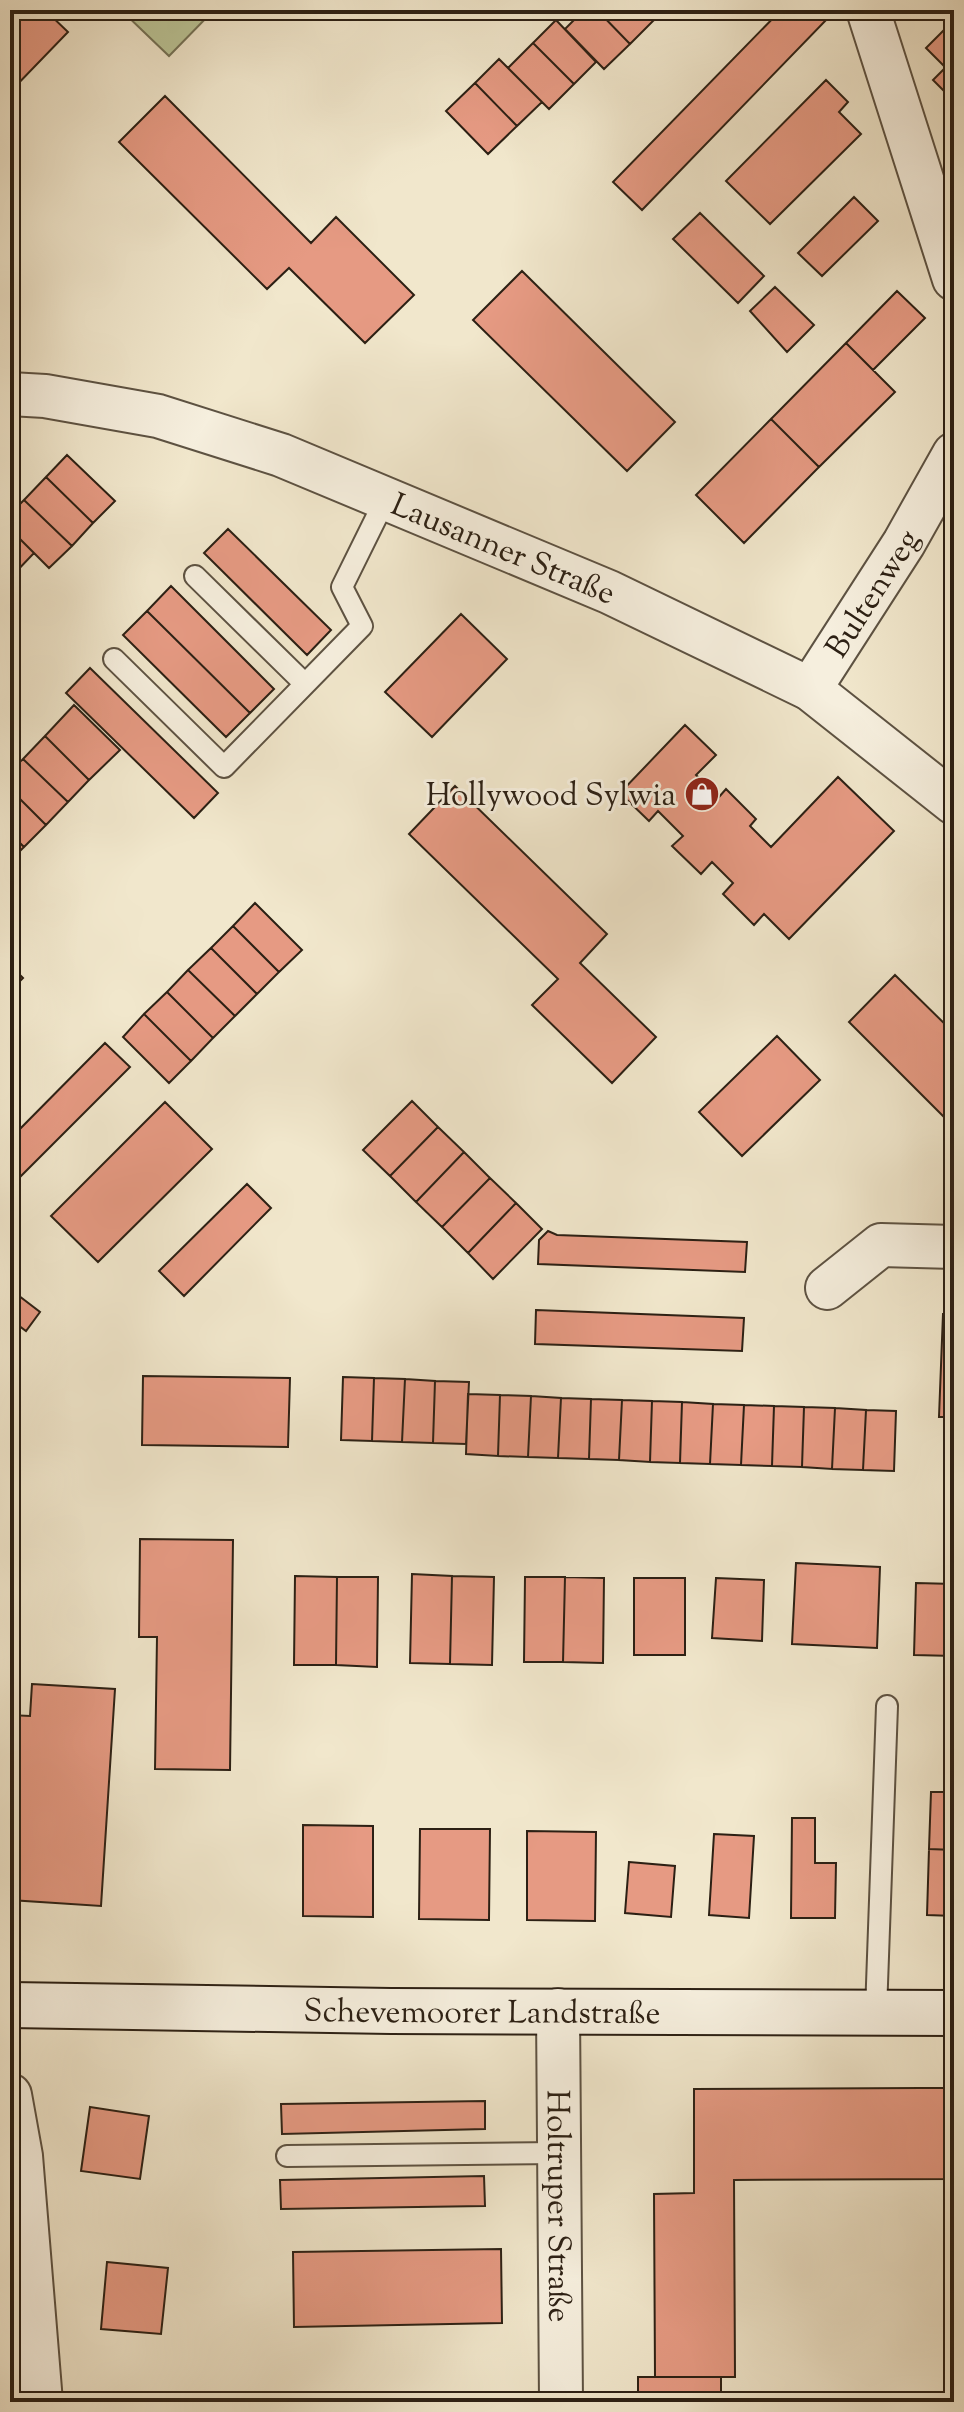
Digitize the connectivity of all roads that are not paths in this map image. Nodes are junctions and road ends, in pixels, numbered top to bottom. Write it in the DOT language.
graph roads {
  1 [pos="868,10"];
  2 [pos="954,279"];
  3 [pos="10,394"];
  4 [pos="954,454"];
  5 [pos="386,498"];
  6 [pos="195,576"];
  7 [pos="114,659"];
  8 [pos="305,684"];
  9 [pos="810,689"];
  10 [pos="954,803"];
  11 [pos="954,1247"];
  12 [pos="827,1288"];
  13 [pos="887,1706"];
  14 [pos="10,2005"];
  15 [pos="558,2010"];
  16 [pos="876,2012"];
  17 [pos="954,2013"];
  18 [pos="10,2095"];
  19 [pos="559,2153"];
  20 [pos="287,2156"];
  21 [pos="41,2402"];
  22 [pos="561,2402"];
  1 -- 2 [label="street"];
  3 -- 5 [label="street, Lausanner Straße"];
  4 -- 9 [label="street, Bultenweg"];
  5 -- 8 [label="lane"];
  5 -- 9 [label="street, Lausanner Straße"];
  6 -- 8 [label="lane"];
  7 -- 8 [label="lane"];
  9 -- 10 [label="street, Lausanner Straße"];
  11 -- 12 [label="street"];
  13 -- 16 [label="lane"];
  14 -- 15 [label="street, Schevemoorer Landstraße"];
  15 -- 16 [label="street, Schevemoorer Landstraße"];
  15 -- 19 [label="street, Holtruper Straße"];
  16 -- 17 [label="street, Schevemoorer Landstraße"];
  18 -- 21 [label="street"];
  19 -- 20 [label="lane"];
  19 -- 22 [label="street, Holtruper Straße"];
}
